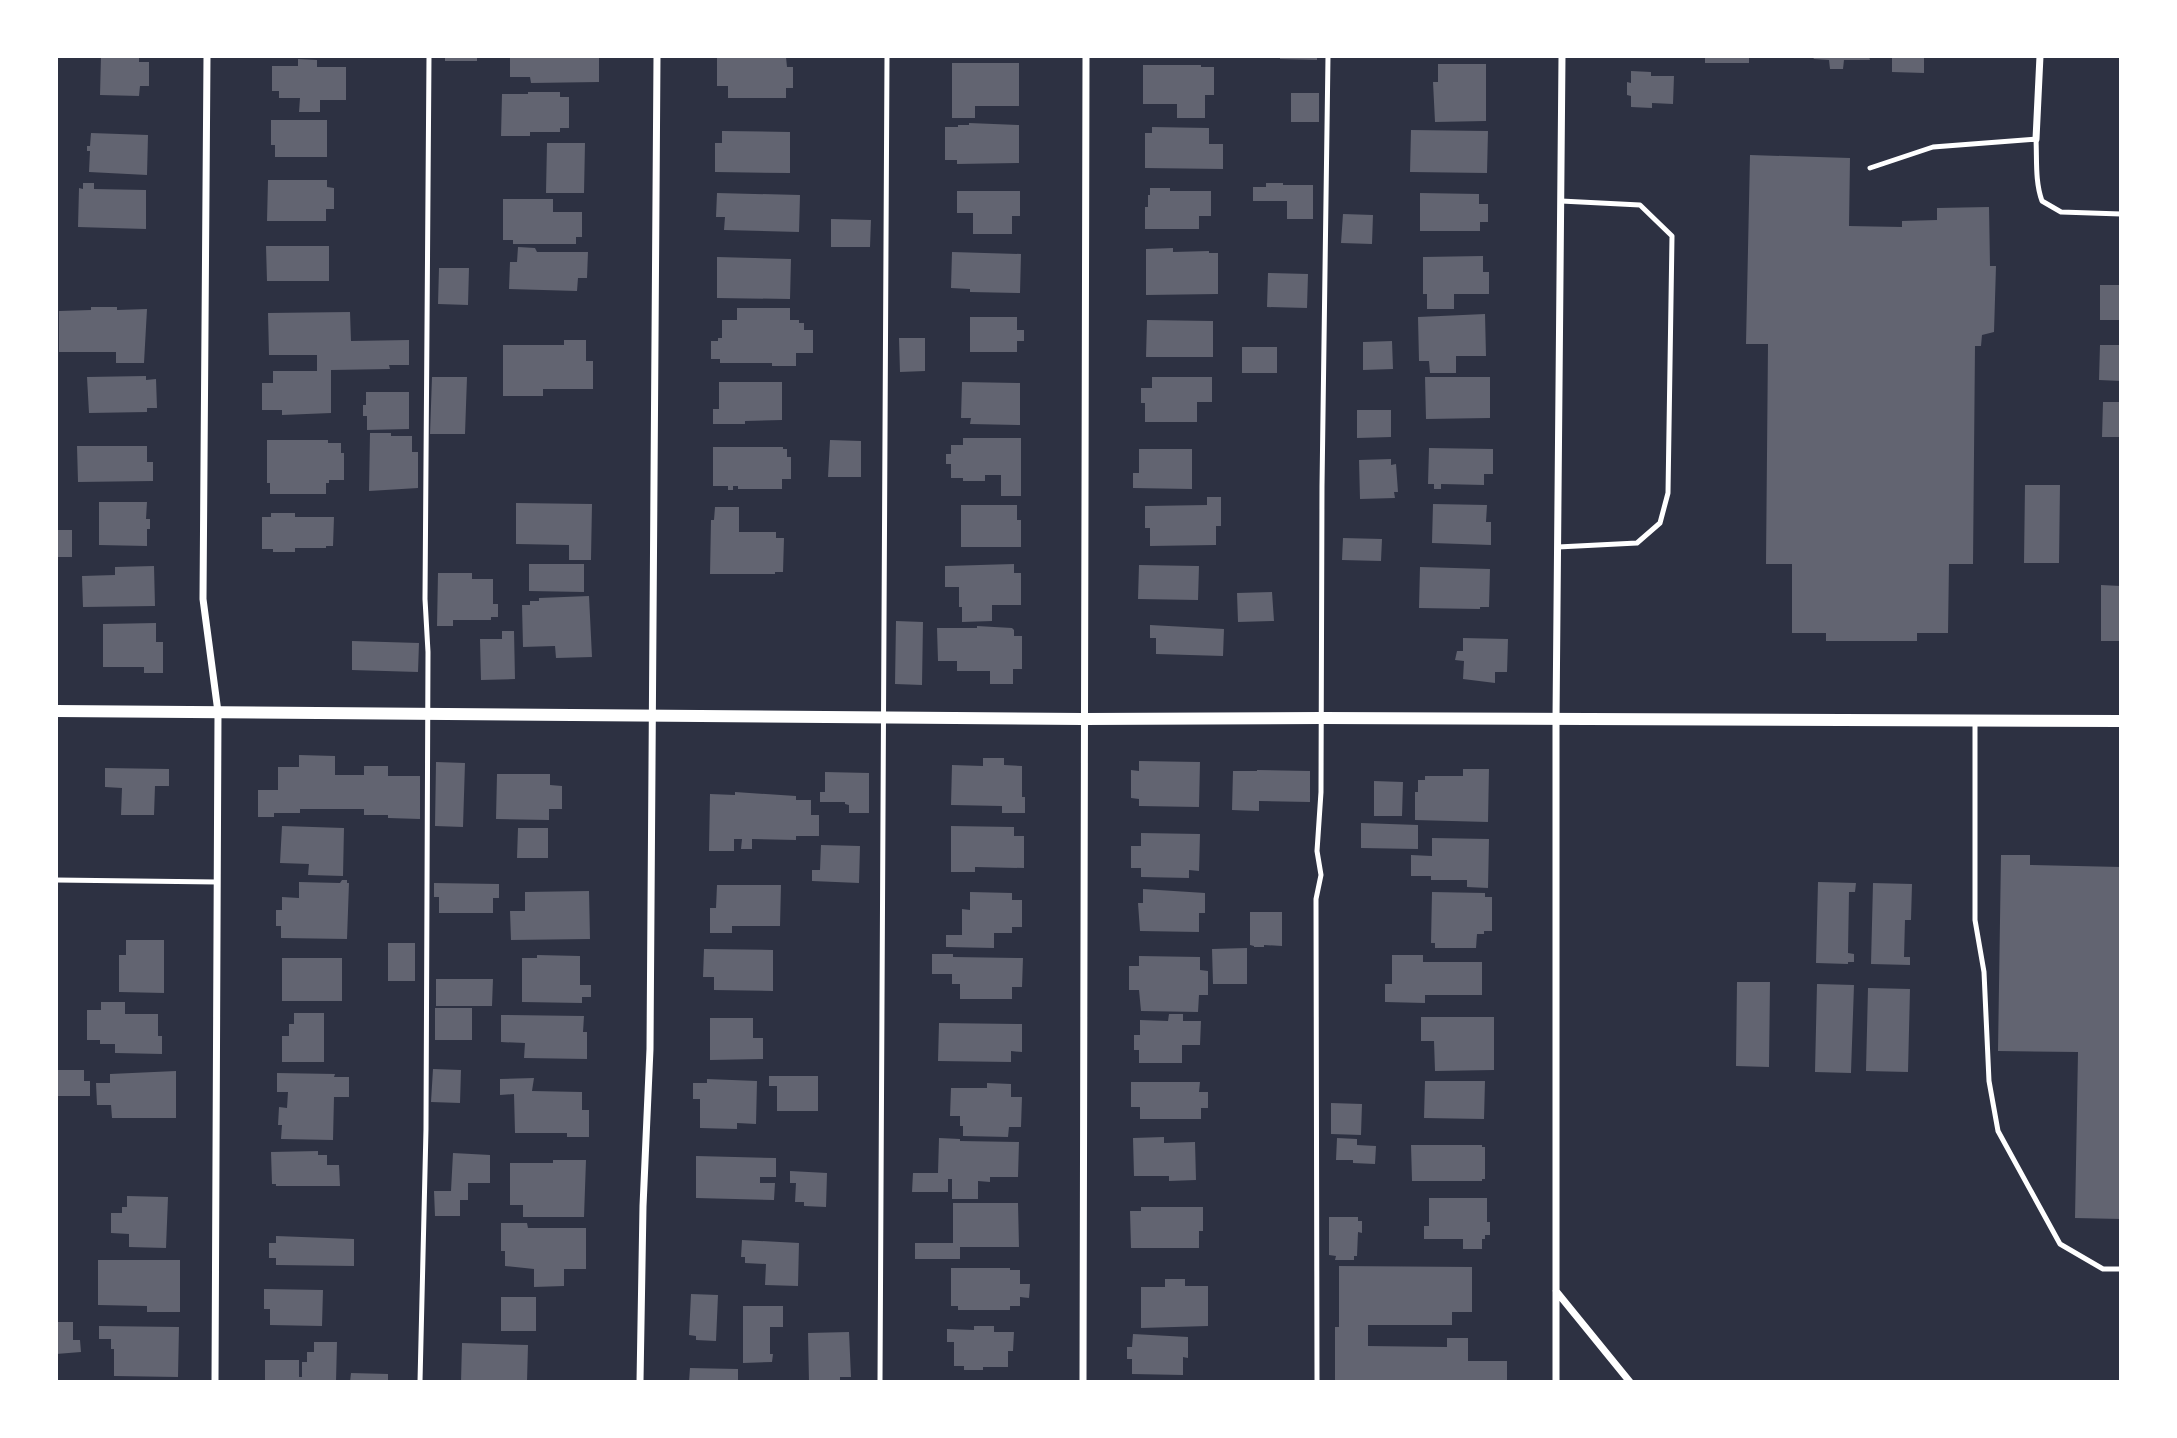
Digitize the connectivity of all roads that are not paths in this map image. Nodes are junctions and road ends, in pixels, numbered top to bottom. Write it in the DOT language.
graph roads {
  1 [pos="207,56"];
  2 [pos="429,56"];
  3 [pos="657,56"];
  4 [pos="887,56"];
  5 [pos="1086,56"];
  6 [pos="1328,56"];
  7 [pos="1562,56"];
  8 [pos="2039,56"];
  9 [pos="2036,139"];
  10 [pos="1870,168"];
  11 [pos="1561,201"];
  12 [pos="2121,214"];
  13 [pos="1558,547"];
  14 [pos="56,711"];
  15 [pos="218,712"];
  16 [pos="428,713"];
  17 [pos="654,715"];
  18 [pos="882,717"];
  19 [pos="1322,718"];
  20 [pos="1083,719"];
  21 [pos="1556,719"];
  22 [pos="1975,719"];
  23 [pos="2121,720"];
  24 [pos="59,881"];
  25 [pos="217,882"];
  26 [pos="56,887"];
  27 [pos="2121,1269"];
  28 [pos="1556,1291"];
  29 [pos="215,1382"];
  30 [pos="420,1382"];
  31 [pos="640,1382"];
  32 [pos="880,1382"];
  33 [pos="1083,1382"];
  34 [pos="1317,1382"];
  35 [pos="1556,1382"];
  36 [pos="1630,1382"];
  1 -- 15 [label="street"];
  2 -- 16 [label="lane"];
  3 -- 17 [label="street"];
  4 -- 18 [label="lane"];
  5 -- 20 [label="street"];
  6 -- 19 [label="lane"];
  7 -- 11 [label="street"];
  8 -- 9 [label="street"];
  9 -- 10 [label="lane"];
  9 -- 12 [label="lane"];
  11 -- 13 [label="street"];
  11 -- 13 [label="lane"];
  13 -- 21 [label="street"];
  14 -- 15 [label="street"];
  15 -- 16 [label="street"];
  15 -- 25 [label="street"];
  16 -- 17 [label="street"];
  16 -- 30 [label="lane"];
  17 -- 18 [label="street"];
  17 -- 31 [label="street"];
  18 -- 20 [label="street"];
  18 -- 32 [label="lane"];
  19 -- 20 [label="street"];
  19 -- 21 [label="street"];
  19 -- 34 [label="lane"];
  20 -- 33 [label="street"];
  21 -- 22 [label="street"];
  21 -- 28 [label="street"];
  22 -- 23 [label="street"];
  22 -- 27 [label="lane"];
  24 -- 25 [label="lane"];
  24 -- 26 [label="lane"];
  25 -- 29 [label="street"];
  28 -- 35 [label="street"];
  28 -- 36 [label="street"];
}
